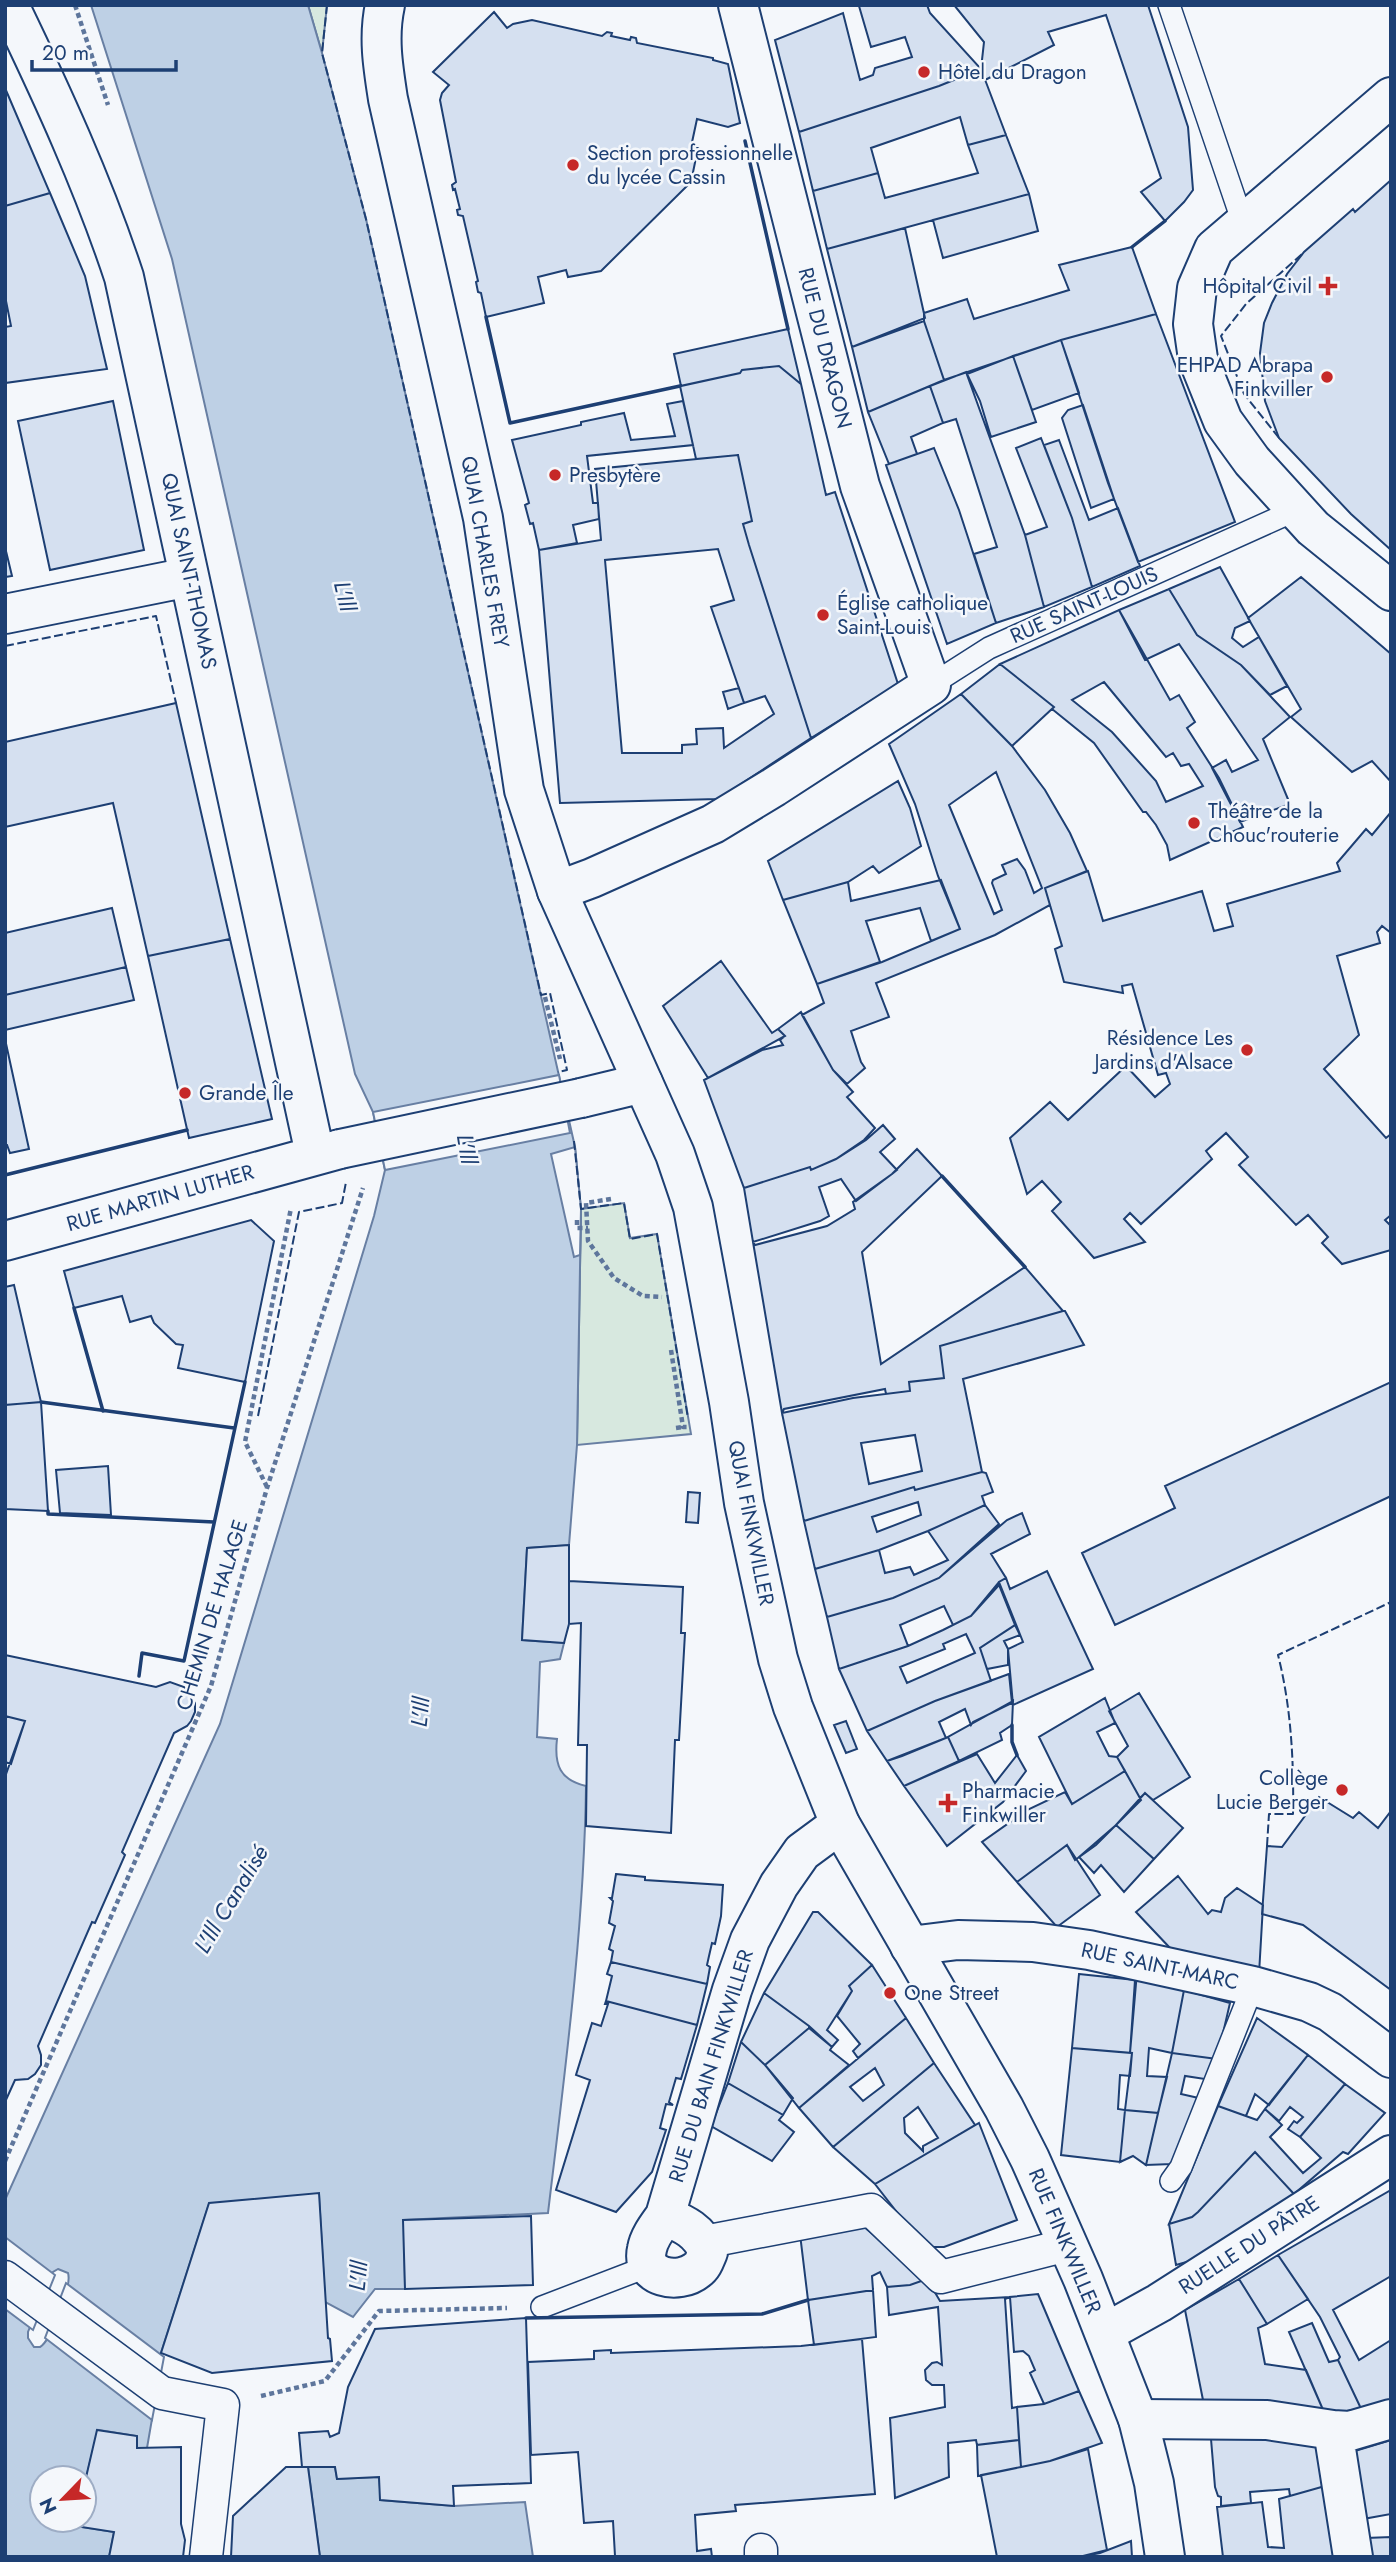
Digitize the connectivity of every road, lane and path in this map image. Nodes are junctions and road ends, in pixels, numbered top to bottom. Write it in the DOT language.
graph roads {
  1 [pos="9,5"];
  2 [pos="385,5"];
  3 [pos="710,5"];
  4 [pos="739,5"];
  5 [pos="1169,5"];
  6 [pos="1391,97"];
  7 [pos="1243,223"];
  8 [pos="1296,510"];
  9 [pos="189,577"];
  10 [pos="1391,591"];
  11 [pos="5,614"];
  12 [pos="930,685"];
  13 [pos="557,891"];
  14 [pos="545,997"];
  15 [pos="643,1083"];
  16 [pos="572,1084"];
  17 [pos="328,1152"];
  18 [pos="365,1180"];
  19 [pos="611,1199"];
  20 [pos="289,1219"];
  21 [pos="577,1220"];
  22 [pos="588,1228"];
  23 [pos="5,1241"];
  24 [pos="664,1309"];
  25 [pos="671,1348"];
  26 [pos="695,1425"];
  27 [pos="683,1427"];
  28 [pos="676,1428"];
  29 [pos="267,1488"];
  30 [pos="840,1824"];
  31 [pos="910,1946"];
  32 [pos="1253,1986"];
  33 [pos="1391,2058"];
  34 [pos="1391,2155"];
  35 [pos="5,2161"];
  36 [pos="1171,2181"];
  37 [pos="665,2216"];
  38 [pos="704,2242"];
  39 [pos="1067,2245"];
  40 [pos="649,2266"];
  41 [pos="5,2277"];
  42 [pos="542,2307"];
  43 [pos="1105,2333"];
  44 [pos="223,2405"];
  45 [pos="1138,2418"];
  46 [pos="1391,2418"];
  47 [pos="1333,2430"];
  48 [pos="206,2557"];
  49 [pos="1165,2557"];
  50 [pos="1353,2557"];
  1 -- 9 [label="street, QUAI SAINT-THOMAS"];
  2 -- 13 [label="street, QUAI CHARLES FREY"];
  3 -- 4 [label="street"];
  4 -- 12 [label="street, RUE DU DRAGON"];
  5 -- 7 [label="lane"];
  6 -- 7 [label="street"];
  7 -- 8 [label="street"];
  8 -- 10 [label="street"];
  8 -- 12 [label="lane, RUE SAINT-LOUIS"];
  9 -- 11 [label="street"];
  9 -- 17 [label="street, QUAI SAINT-THOMAS"];
  12 -- 13 [label="street, RUE SAINT-LOUIS"];
  13 -- 15 [label="street, QUAI CHARLES FREY"];
  14 -- 16 [label="path"];
  15 -- 16 [label="street, RUE MARTIN LUTHER"];
  15 -- 30 [label="street, QUAI FINKWILLER"];
  16 -- 17 [label="street, RUE MARTIN LUTHER, bridge"];
  17 -- 23 [label="street, RUE MARTIN LUTHER"];
  18 -- 29 [label="path, CHEMIN DE HALAGE"];
  19 -- 22 [label="path"];
  20 -- 29 [label="path"];
  21 -- 22 [label="path"];
  22 -- 24 [label="path"];
  25 -- 27 [label="path"];
  26 -- 27 [label="path"];
  27 -- 28 [label="path"];
  29 -- 35 [label="path, CHEMIN DE HALAGE"];
  30 -- 31 [label="street, QUAI FINKWILLER"];
  30 -- 37 [label="street, RUE DU BAIN FINKWILLER"];
  31 -- 32 [label="street, RUE SAINT-MARC"];
  31 -- 39 [label="street, RUE FINKWILLER"];
  32 -- 33 [label="street, RUE SAINT-MARC"];
  32 -- 36 [label="lane"];
  34 -- 43 [label="street, RUELLE DU PÂTRE"];
  37 -- 38 [label="street"];
  37 -- 40 [label="street"];
  38 -- 39 [label="street"];
  38 -- 40 [label="street"];
  39 -- 43 [label="street, RUE FINKWILLER"];
  40 -- 42 [label="lane"];
  41 -- 44 [label="street"];
  42 -- 44 [label="path"];
  43 -- 45 [label="street, RUE FINKWILLER"];
  44 -- 48 [label="street"];
  45 -- 47 [label="street"];
  45 -- 49 [label="street, RUE FINKWILLER"];
  46 -- 47 [label="street"];
  47 -- 50 [label="street"];
}
